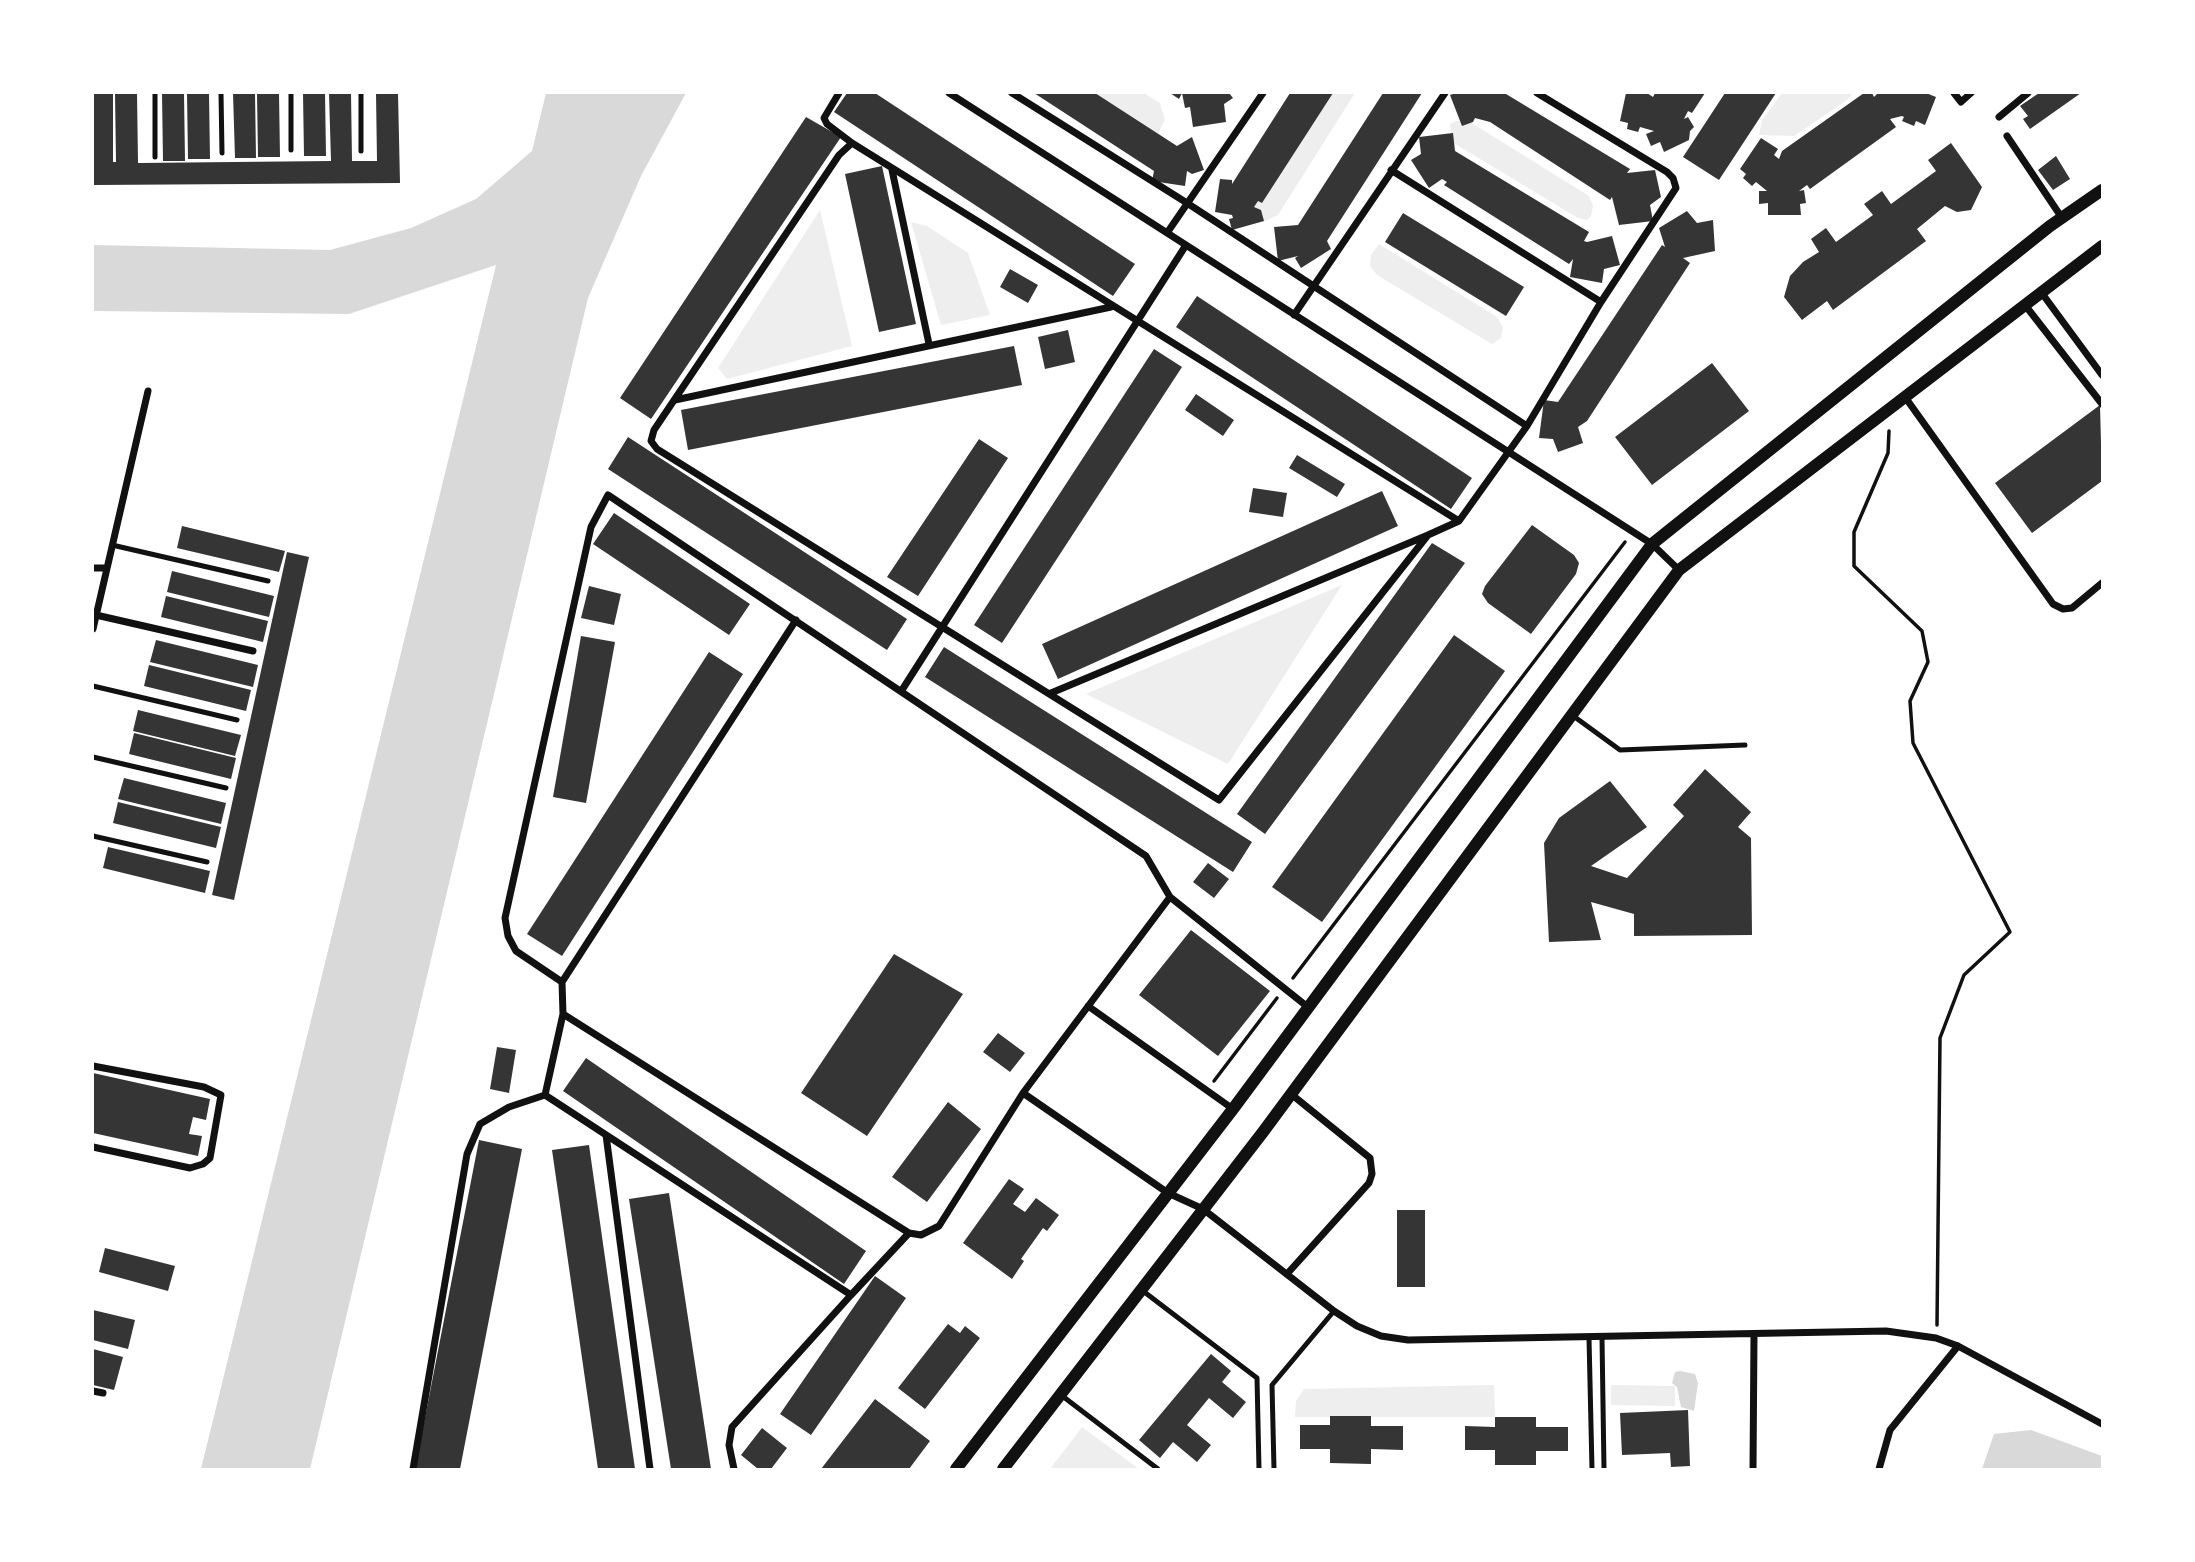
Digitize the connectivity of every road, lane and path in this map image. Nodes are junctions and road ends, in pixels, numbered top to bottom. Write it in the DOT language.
graph roads {
  1 [pos="155,93"];
  2 [pos="221,93"];
  3 [pos="291,93"];
  4 [pos="361,93"];
  5 [pos="839,93"];
  6 [pos="949,93"];
  7 [pos="1012,93"];
  8 [pos="1263,93"];
  9 [pos="1445,93"];
  10 [pos="1537,93"];
  11 [pos="1954,93"];
  12 [pos="1970,93"];
  13 [pos="2028,93"];
  14 [pos="1999,117"];
  15 [pos="2007,136"];
  16 [pos="852,143"];
  17 [pos="291,150"];
  18 [pos="362,151"];
  19 [pos="222,153"];
  20 [pos="155,157"];
  21 [pos="892,170"];
  22 [pos="1391,170"];
  23 [pos="2102,190"];
  24 [pos="1187,203"];
  25 [pos="2062,218"];
  26 [pos="1167,233"];
  27 [pos="1186,245"];
  28 [pos="2102,246"];
  29 [pos="1315,287"];
  30 [pos="2042,292"];
  31 [pos="1601,302"];
  32 [pos="2025,305"];
  33 [pos="1111,307"];
  34 [pos="1294,315"];
  35 [pos="1138,321"];
  36 [pos="929,344"];
  37 [pos="2102,375"];
  38 [pos="148,391"];
  39 [pos="1905,396"];
  40 [pos="674,400"];
  41 [pos="2102,404"];
  42 [pos="1889,408"];
  43 [pos="1527,426"];
  44 [pos="1509,452"];
  45 [pos="1459,521"];
  46 [pos="1633,532"];
  47 [pos="1428,535"];
  48 [pos="1652,544"];
  49 [pos="112,545"];
  50 [pos="93,568"];
  51 [pos="107,568"];
  52 [pos="1678,570"];
  53 [pos="268,581"];
  54 [pos="2102,583"];
  55 [pos="96,615"];
  56 [pos="796,620"];
  57 [pos="942,627"];
  58 [pos="93,629"];
  59 [pos="253,651"];
  60 [pos="93,686"];
  61 [pos="902,690"];
  62 [pos="1051,693"];
  63 [pos="1572,715"];
  64 [pos="237,720"];
  65 [pos="1745,745"];
  66 [pos="93,757"];
  67 [pos="226,788"];
  68 [pos="93,836"];
  69 [pos="207,862"];
  70 [pos="1170,897"];
  71 [pos="1290,981"];
  72 [pos="562,982"];
  73 [pos="1282,992"];
  74 [pos="1088,1006"];
  75 [pos="1309,1007"];
  76 [pos="562,1014"];
  77 [pos="93,1066"];
  78 [pos="1207,1091"];
  79 [pos="1023,1093"];
  80 [pos="1290,1094"];
  81 [pos="545,1095"];
  82 [pos="1233,1109"];
  83 [pos="606,1135"];
  84 [pos="93,1147"];
  85 [pos="1168,1193"];
  86 [pos="1203,1209"];
  87 [pos="909,1233"];
  88 [pos="1287,1274"];
  89 [pos="1141,1290"];
  90 [pos="851,1295"];
  91 [pos="1334,1311"];
  92 [pos="1754,1335"];
  93 [pos="1589,1338"];
  94 [pos="1602,1338"];
  95 [pos="1937,1338"];
  96 [pos="1958,1346"];
  97 [pos="93,1391"];
  98 [pos="103,1393"];
  99 [pos="1061,1395"];
  100 [pos="2102,1424"];
  101 [pos="413,1469"];
  102 [pos="650,1469"];
  103 [pos="734,1469"];
  104 [pos="957,1469"];
  105 [pos="1003,1469"];
  106 [pos="1158,1469"];
  107 [pos="1259,1469"];
  108 [pos="1273,1469"];
  109 [pos="1592,1469"];
  110 [pos="1604,1469"];
  111 [pos="1753,1469"];
  112 [pos="1880,1469"];
  1 -- 20 [label="lane"];
  2 -- 19 [label="lane"];
  3 -- 17 [label="lane"];
  4 -- 18 [label="lane"];
  5 -- 16 [label="street"];
  6 -- 26 [label="street"];
  7 -- 24 [label="street"];
  8 -- 24 [label="street"];
  9 -- 22 [label="street"];
  10 -- 31 [label="street"];
  11 -- 12 [label="street"];
  13 -- 14 [label="street"];
  15 -- 25 [label="street"];
  16 -- 21 [label="street"];
  16 -- 40 [label="street"];
  21 -- 33 [label="street"];
  21 -- 36 [label="street"];
  22 -- 29 [label="street"];
  22 -- 31 [label="street"];
  23 -- 25 [label="street"];
  24 -- 26 [label="street"];
  24 -- 29 [label="street"];
  25 -- 48 [label="street"];
  26 -- 27 [label="street"];
  27 -- 34 [label="street"];
  27 -- 35 [label="street"];
  28 -- 30 [label="street"];
  29 -- 34 [label="street"];
  29 -- 43 [label="street"];
  30 -- 32 [label="street"];
  30 -- 37 [label="street"];
  31 -- 43 [label="street"];
  32 -- 39 [label="street"];
  32 -- 41 [label="street"];
  33 -- 35 [label="street"];
  33 -- 36 [label="street"];
  34 -- 44 [label="street"];
  35 -- 45 [label="street"];
  35 -- 57 [label="street"];
  36 -- 40 [label="street"];
  38 -- 49 [label="street"];
  39 -- 42 [label="street"];
  39 -- 54 [label="street"];
  40 -- 57 [label="street"];
  42 -- 52 [label="street"];
  42 -- 95 [label="path"];
  43 -- 44 [label="street"];
  44 -- 45 [label="street"];
  44 -- 46 [label="street"];
  45 -- 47 [label="street"];
  46 -- 48 [label="street"];
  46 -- 71 [label="path"];
  47 -- 62 [label="street"];
  47 -- 62 [label="street"];
  48 -- 52 [label="street"];
  48 -- 75 [label="street"];
  49 -- 51 [label="street"];
  49 -- 53 [label="lane"];
  50 -- 51 [label="street"];
  51 -- 55 [label="street"];
  52 -- 63 [label="street"];
  55 -- 58 [label="street"];
  55 -- 59 [label="street"];
  56 -- 61 [label="street"];
  56 -- 72 [label="street"];
  56 -- 72 [label="street"];
  57 -- 61 [label="street"];
  57 -- 62 [label="street"];
  60 -- 64 [label="lane"];
  61 -- 70 [label="street"];
  63 -- 65 [label="lane"];
  63 -- 80 [label="street"];
  66 -- 67 [label="lane"];
  68 -- 69 [label="lane"];
  70 -- 74 [label="street"];
  70 -- 75 [label="street"];
  72 -- 76 [label="street"];
  73 -- 78 [label="path"];
  74 -- 78 [label="street"];
  74 -- 79 [label="street"];
  75 -- 82 [label="street"];
  76 -- 81 [label="street"];
  76 -- 87 [label="street"];
  77 -- 84 [label="street"];
  78 -- 82 [label="street"];
  79 -- 85 [label="street"];
  79 -- 87 [label="street"];
  80 -- 86 [label="street"];
  80 -- 88 [label="street"];
  81 -- 83 [label="street"];
  81 -- 101 [label="street"];
  82 -- 85 [label="street"];
  83 -- 90 [label="street"];
  83 -- 102 [label="street"];
  85 -- 86 [label="street"];
  85 -- 104 [label="street"];
  86 -- 88 [label="street"];
  86 -- 89 [label="street"];
  87 -- 90 [label="street"];
  88 -- 91 [label="street"];
  89 -- 99 [label="street"];
  89 -- 107 [label="lane"];
  90 -- 103 [label="street"];
  91 -- 93 [label="street"];
  91 -- 108 [label="lane"];
  92 -- 94 [label="street"];
  92 -- 95 [label="street"];
  92 -- 111 [label="street"];
  93 -- 94 [label="street"];
  93 -- 109 [label="lane"];
  94 -- 110 [label="lane"];
  95 -- 96 [label="street"];
  96 -- 100 [label="street"];
  96 -- 112 [label="street"];
  97 -- 98 [label="street"];
  99 -- 105 [label="street"];
  99 -- 106 [label="lane"];
}
